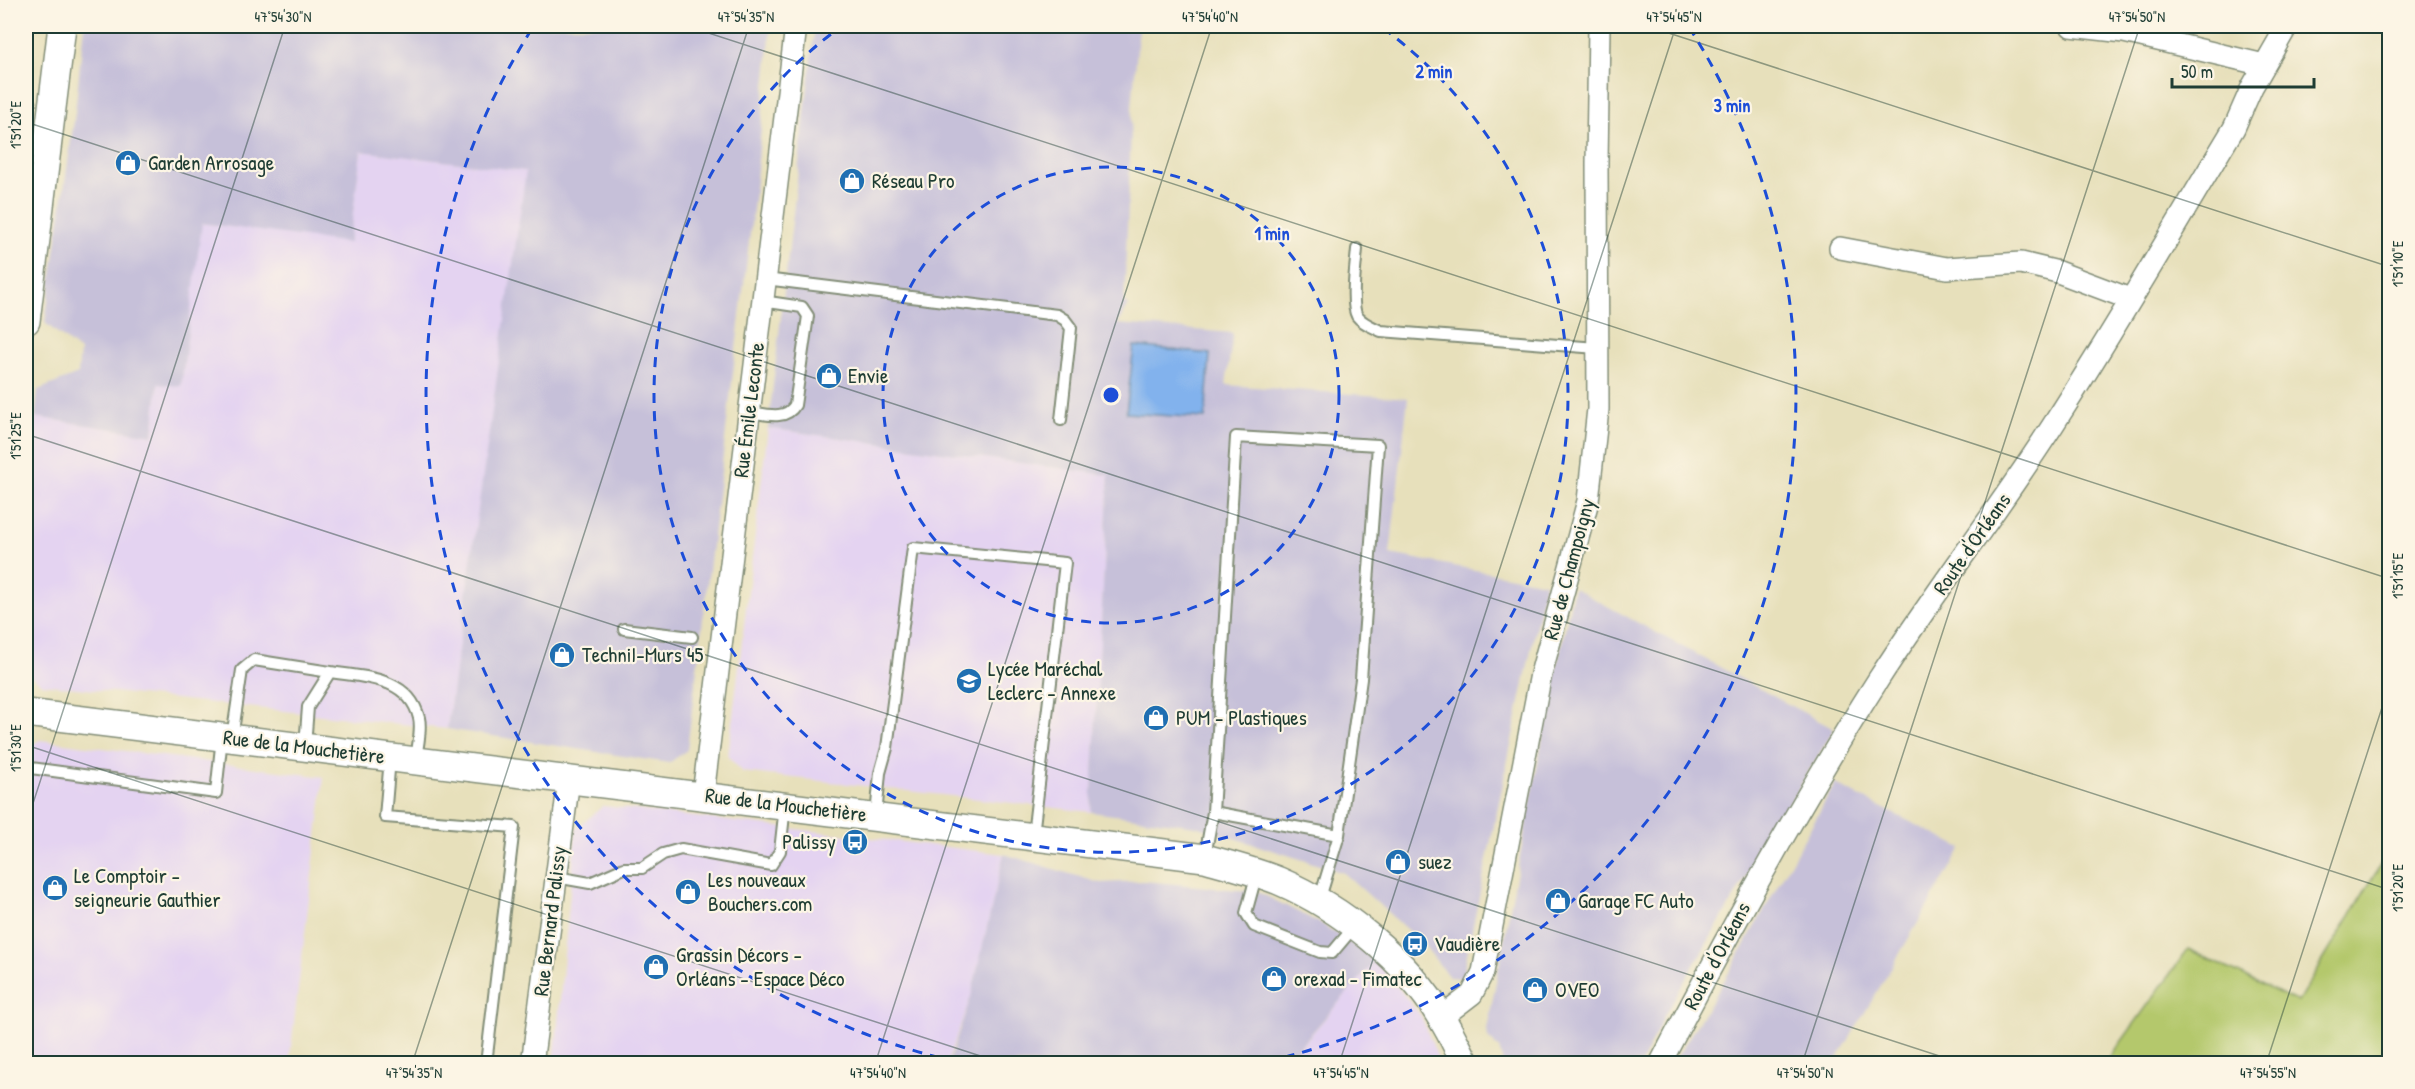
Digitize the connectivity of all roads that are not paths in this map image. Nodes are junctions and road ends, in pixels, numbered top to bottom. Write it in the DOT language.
graph roads {
  1 [pos="62,26"];
  2 [pos="796,26"];
  3 [pos="1599,26"];
  4 [pos="2071,26"];
  5 [pos="2288,26"];
  6 [pos="2264,65"];
  7 [pos="32,225"];
  8 [pos="1840,248"];
  9 [pos="1357,249"];
  10 [pos="765,279"];
  11 [pos="2130,299"];
  12 [pos="762,301"];
  13 [pos="26,321"];
  14 [pos="1598,348"];
  15 [pos="749,412"];
  16 [pos="1061,420"];
  17 [pos="624,629"];
  18 [pos="692,637"];
  19 [pos="330,672"];
  20 [pos="26,713"];
  21 [pos="227,737"];
  22 [pos="305,747"];
  23 [pos="403,759"];
  24 [pos="26,773"];
  25 [pos="569,779"];
  26 [pos="703,795"];
  27 [pos="785,804"];
  28 [pos="1213,812"];
  29 [pos="876,816"];
  30 [pos="1339,834"];
  31 [pos="1033,836"];
  32 [pos="1205,858"];
  33 [pos="1257,873"];
  34 [pos="556,877"];
  35 [pos="1318,901"];
  36 [pos="1355,926"];
  37 [pos="1442,1017"];
  38 [pos="486,1064"];
  39 [pos="532,1064"];
  40 [pos="1466,1064"];
  41 [pos="1660,1064"];
  1 -- 7 [label="street"];
  2 -- 10 [label="street, Rue Émile Leconte"];
  3 -- 14 [label="street, Rue de Champoigny"];
  4 -- 6 [label="street"];
  5 -- 6 [label="street, Route d'Orléans"];
  6 -- 11 [label="street, Route d'Orléans"];
  7 -- 13 [label="street"];
  8 -- 11 [label="street"];
  9 -- 14 [label="lane"];
  10 -- 12 [label="street, Rue Émile Leconte"];
  10 -- 16 [label="lane"];
  11 -- 41 [label="street, Route d'Orléans"];
  12 -- 15 [label="street, Rue Émile Leconte"];
  12 -- 15 [label="lane"];
  14 -- 37 [label="street, Rue de Champoigny"];
  15 -- 26 [label="street, Rue Émile Leconte"];
  17 -- 18 [label="lane"];
  19 -- 21 [label="lane"];
  19 -- 22 [label="lane"];
  19 -- 23 [label="lane"];
  20 -- 21 [label="street, Rue de la Mouchetière"];
  21 -- 22 [label="street, Rue de la Mouchetière"];
  21 -- 24 [label="lane"];
  22 -- 23 [label="street, Rue de la Mouchetière"];
  23 -- 25 [label="street, Rue de la Mouchetière"];
  23 -- 38 [label="lane"];
  25 -- 26 [label="street, Rue de la Mouchetière"];
  25 -- 34 [label="street, Rue Bernard Palissy"];
  26 -- 27 [label="street, Rue de la Mouchetière"];
  27 -- 29 [label="street, Rue de la Mouchetière"];
  27 -- 34 [label="lane"];
  28 -- 30 [label="lane"];
  28 -- 30 [label="lane"];
  28 -- 32 [label="lane"];
  29 -- 31 [label="street, Rue de la Mouchetière"];
  29 -- 31 [label="lane"];
  30 -- 35 [label="lane"];
  31 -- 32 [label="street, Rue de la Mouchetière"];
  32 -- 33 [label="street, Rue de la Mouchetière"];
  33 -- 35 [label="street, Rue de la Mouchetière"];
  33 -- 36 [label="lane"];
  34 -- 39 [label="street, Rue Bernard Palissy"];
  35 -- 36 [label="street, Rue de la Mouchetière"];
  36 -- 37 [label="street, Rue de la Mouchetière"];
  37 -- 40 [label="street, Rue de la Mouchetière"];
}
